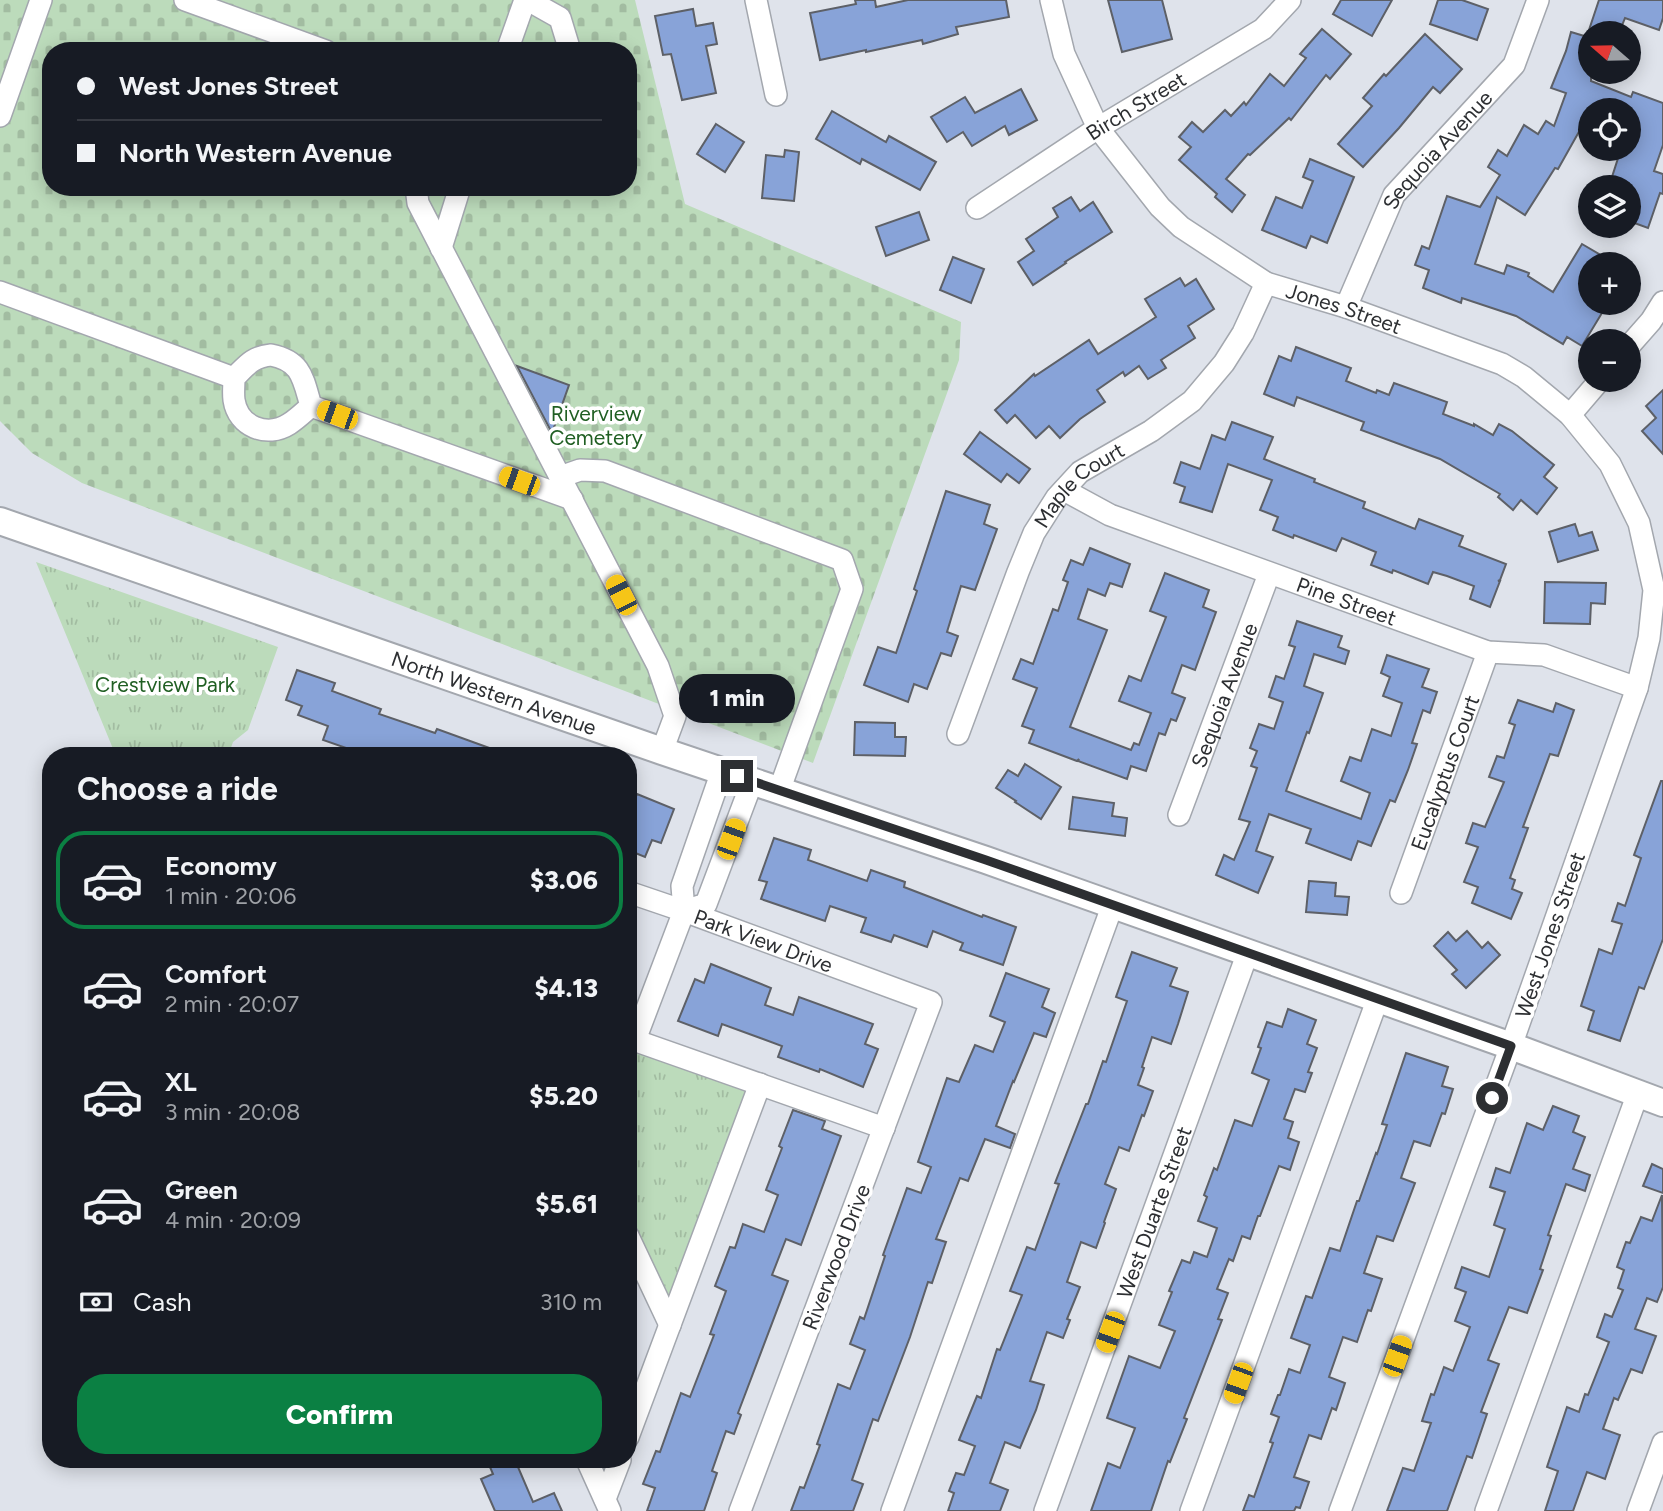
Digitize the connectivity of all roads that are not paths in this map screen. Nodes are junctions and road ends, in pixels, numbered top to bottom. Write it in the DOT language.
graph roads {
  1 [pos="41,0"];
  2 [pos="185,0"];
  3 [pos="527,0"];
  4 [pos="756,0"];
  5 [pos="1051,0"];
  6 [pos="1290,0"];
  7 [pos="1538,0"];
  8 [pos="301,42"];
  9 [pos="510,42"];
  10 [pos="567,42"];
  11 [pos="776,94"];
  12 [pos="0,116"];
  13 [pos="1098,128"];
  14 [pos="417,196"];
  15 [pos="457,196"];
  16 [pos="977,208"];
  17 [pos="441,248"];
  18 [pos="1266,283"];
  19 [pos="0,292"];
  20 [pos="1663,302"];
  21 [pos="1346,307"];
  22 [pos="1641,332"];
  23 [pos="234,378"];
  24 [pos="1590,392"];
  25 [pos="311,406"];
  26 [pos="1570,415"];
  27 [pos="560,477"];
  28 [pos="1064,490"];
  29 [pos="572,499"];
  30 [pos="0,521"];
  31 [pos="1269,574"];
  32 [pos="1659,590"];
  33 [pos="1488,652"];
  34 [pos="1637,688"];
  35 [pos="958,734"];
  36 [pos="662,751"];
  37 [pos="722,771"];
  38 [pos="752,782"];
  39 [pos="779,791"];
  40 [pos="1179,815"];
  41 [pos="1401,893"];
  42 [pos="637,895"];
  43 [pos="1113,904"];
  44 [pos="684,911"];
  45 [pos="1248,952"];
  46 [pos="1378,998"];
  47 [pos="931,1002"];
  48 [pos="637,1027"];
  49 [pos="637,1041"];
  50 [pos="1511,1046"];
  51 [pos="760,1084"];
  52 [pos="1638,1093"];
  53 [pos="1663,1102"];
  54 [pos="884,1128"];
  55 [pos="637,1255"];
  56 [pos="670,1325"];
  57 [pos="637,1413"];
  58 [pos="1663,1443"];
  59 [pos="591,1468"];
  60 [pos="618,1468"];
  61 [pos="608,1505"];
  62 [pos="740,1511"];
  63 [pos="892,1511"];
  64 [pos="1045,1511"];
  65 [pos="1191,1511"];
  66 [pos="1340,1511"];
  67 [pos="1486,1511"];
  68 [pos="1638,1511"];
  1 -- 12 [label="street"];
  2 -- 8 [label="street"];
  3 -- 9 [label="street"];
  3 -- 10 [label="street"];
  4 -- 11 [label="street"];
  5 -- 13 [label="street, Jones Street"];
  6 -- 13 [label="street, Birch Street"];
  7 -- 21 [label="street, Sequoia Avenue"];
  13 -- 16 [label="street, Birch Street"];
  13 -- 18 [label="street, Jones Street"];
  14 -- 17 [label="street"];
  15 -- 17 [label="street"];
  17 -- 27 [label="street"];
  18 -- 21 [label="street, Jones Street"];
  18 -- 28 [label="street, Maple Court"];
  19 -- 23 [label="street"];
  20 -- 22 [label="street"];
  21 -- 26 [label="street, Jones Street"];
  23 -- 25 [label="street"];
  23 -- 25 [label="street"];
  24 -- 26 [label="street"];
  25 -- 29 [label="street"];
  26 -- 32 [label="street, Jones Street"];
  27 -- 29 [label="street"];
  27 -- 39 [label="street"];
  28 -- 31 [label="street, Pine Street"];
  28 -- 35 [label="street, Maple Court"];
  29 -- 36 [label="street"];
  30 -- 36 [label="main road, North Western Avenue"];
  31 -- 33 [label="street, Pine Street"];
  31 -- 40 [label="street, Sequoia Avenue"];
  32 -- 34 [label="street, West Jones Street"];
  33 -- 34 [label="street, Pine Street"];
  33 -- 41 [label="street, Eucalyptus Court"];
  34 -- 50 [label="street, West Jones Street"];
  36 -- 37 [label="main road, North Western Avenue"];
  37 -- 38 [label="main road, North Western Avenue"];
  37 -- 44 [label="street"];
  38 -- 39 [label="main road, North Western Avenue"];
  38 -- 44 [label="street"];
  39 -- 43 [label="main road, North Western Avenue"];
  42 -- 44 [label="street"];
  43 -- 45 [label="main road, North Western Avenue"];
  43 -- 63 [label="street"];
  44 -- 47 [label="street, Park View Drive"];
  44 -- 48 [label="street, Park View Drive"];
  45 -- 46 [label="main road, North Western Avenue"];
  45 -- 64 [label="street, West Duarte Street"];
  46 -- 50 [label="main road, North Western Avenue"];
  46 -- 65 [label="street"];
  47 -- 54 [label="street, Riverwood Drive"];
  49 -- 51 [label="street"];
  50 -- 52 [label="main road, North Western Avenue"];
  50 -- 66 [label="street, West Jones Street"];
  51 -- 54 [label="street"];
  51 -- 56 [label="street"];
  52 -- 53 [label="main road, North Western Avenue"];
  52 -- 67 [label="street"];
  54 -- 62 [label="street, Riverwood Drive"];
  55 -- 56 [label="street"];
  56 -- 57 [label="street"];
  58 -- 68 [label="street"];
  59 -- 61 [label="street"];
  60 -- 61 [label="street"];
}
